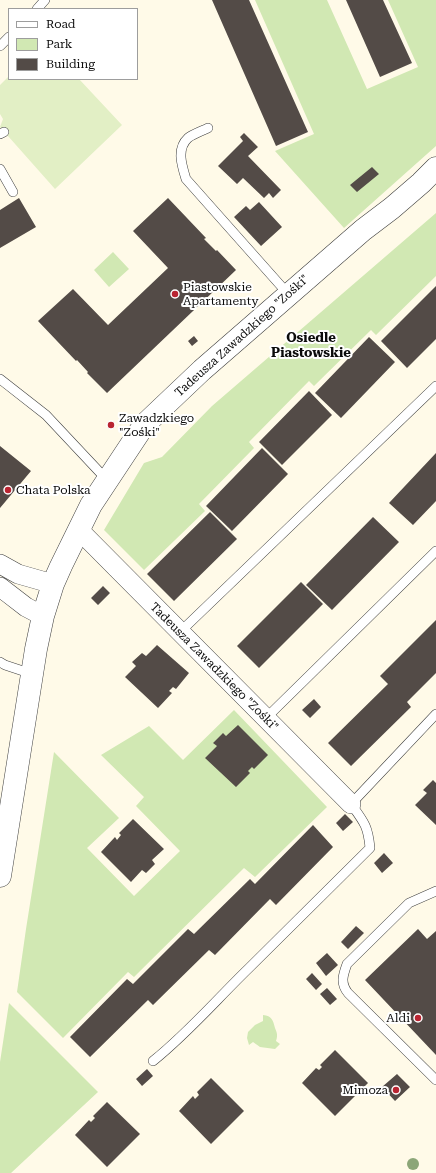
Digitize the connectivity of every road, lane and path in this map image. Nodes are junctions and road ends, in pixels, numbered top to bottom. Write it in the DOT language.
graph roads {
  1 [pos="45,0"];
  2 [pos="38,8"];
  3 [pos="8,38"];
  4 [pos="0,46"];
  5 [pos="208,128"];
  6 [pos="436,168"];
  7 [pos="0,169"];
  8 [pos="13,192"];
  9 [pos="289,295"];
  10 [pos="0,379"];
  11 [pos="436,386"];
  12 [pos="107,480"];
  13 [pos="79,530"];
  14 [pos="436,551"];
  15 [pos="0,564"];
  16 [pos="53,584"];
  17 [pos="0,587"];
  18 [pos="43,616"];
  19 [pos="180,633"];
  20 [pos="0,662"];
  21 [pos="32,674"];
  22 [pos="436,714"];
  23 [pos="265,719"];
  24 [pos="351,804"];
  25 [pos="0,876"];
  26 [pos="436,891"];
  27 [pos="153,1061"];
  28 [pos="436,1080"];
  1 -- 2 [label="lane"];
  3 -- 4 [label="lane"];
  5 -- 9 [label="lane"];
  6 -- 9 [label="street, Tadeusza Zawadzkiego \"Zośki\""];
  7 -- 8 [label="lane"];
  9 -- 12 [label="street, Tadeusza Zawadzkiego \"Zośki\""];
  10 -- 12 [label="lane"];
  11 -- 19 [label="lane"];
  12 -- 13 [label="street, Tadeusza Zawadzkiego \"Zośki\""];
  13 -- 16 [label="street, Tadeusza Zawadzkiego \"Zośki\""];
  13 -- 19 [label="street, Tadeusza Zawadzkiego \"Zośki\""];
  14 -- 23 [label="lane"];
  15 -- 16 [label="street"];
  16 -- 18 [label="street, Tadeusza Zawadzkiego \"Zośki\""];
  17 -- 18 [label="street"];
  18 -- 21 [label="street, Tadeusza Zawadzkiego \"Zośki\""];
  19 -- 23 [label="street, Tadeusza Zawadzkiego \"Zośki\""];
  20 -- 21 [label="lane"];
  21 -- 25 [label="street, Tadeusza Zawadzkiego \"Zośki\""];
  22 -- 24 [label="lane"];
  23 -- 24 [label="street, Tadeusza Zawadzkiego \"Zośki\""];
  24 -- 27 [label="lane"];
  26 -- 28 [label="lane"];
}
